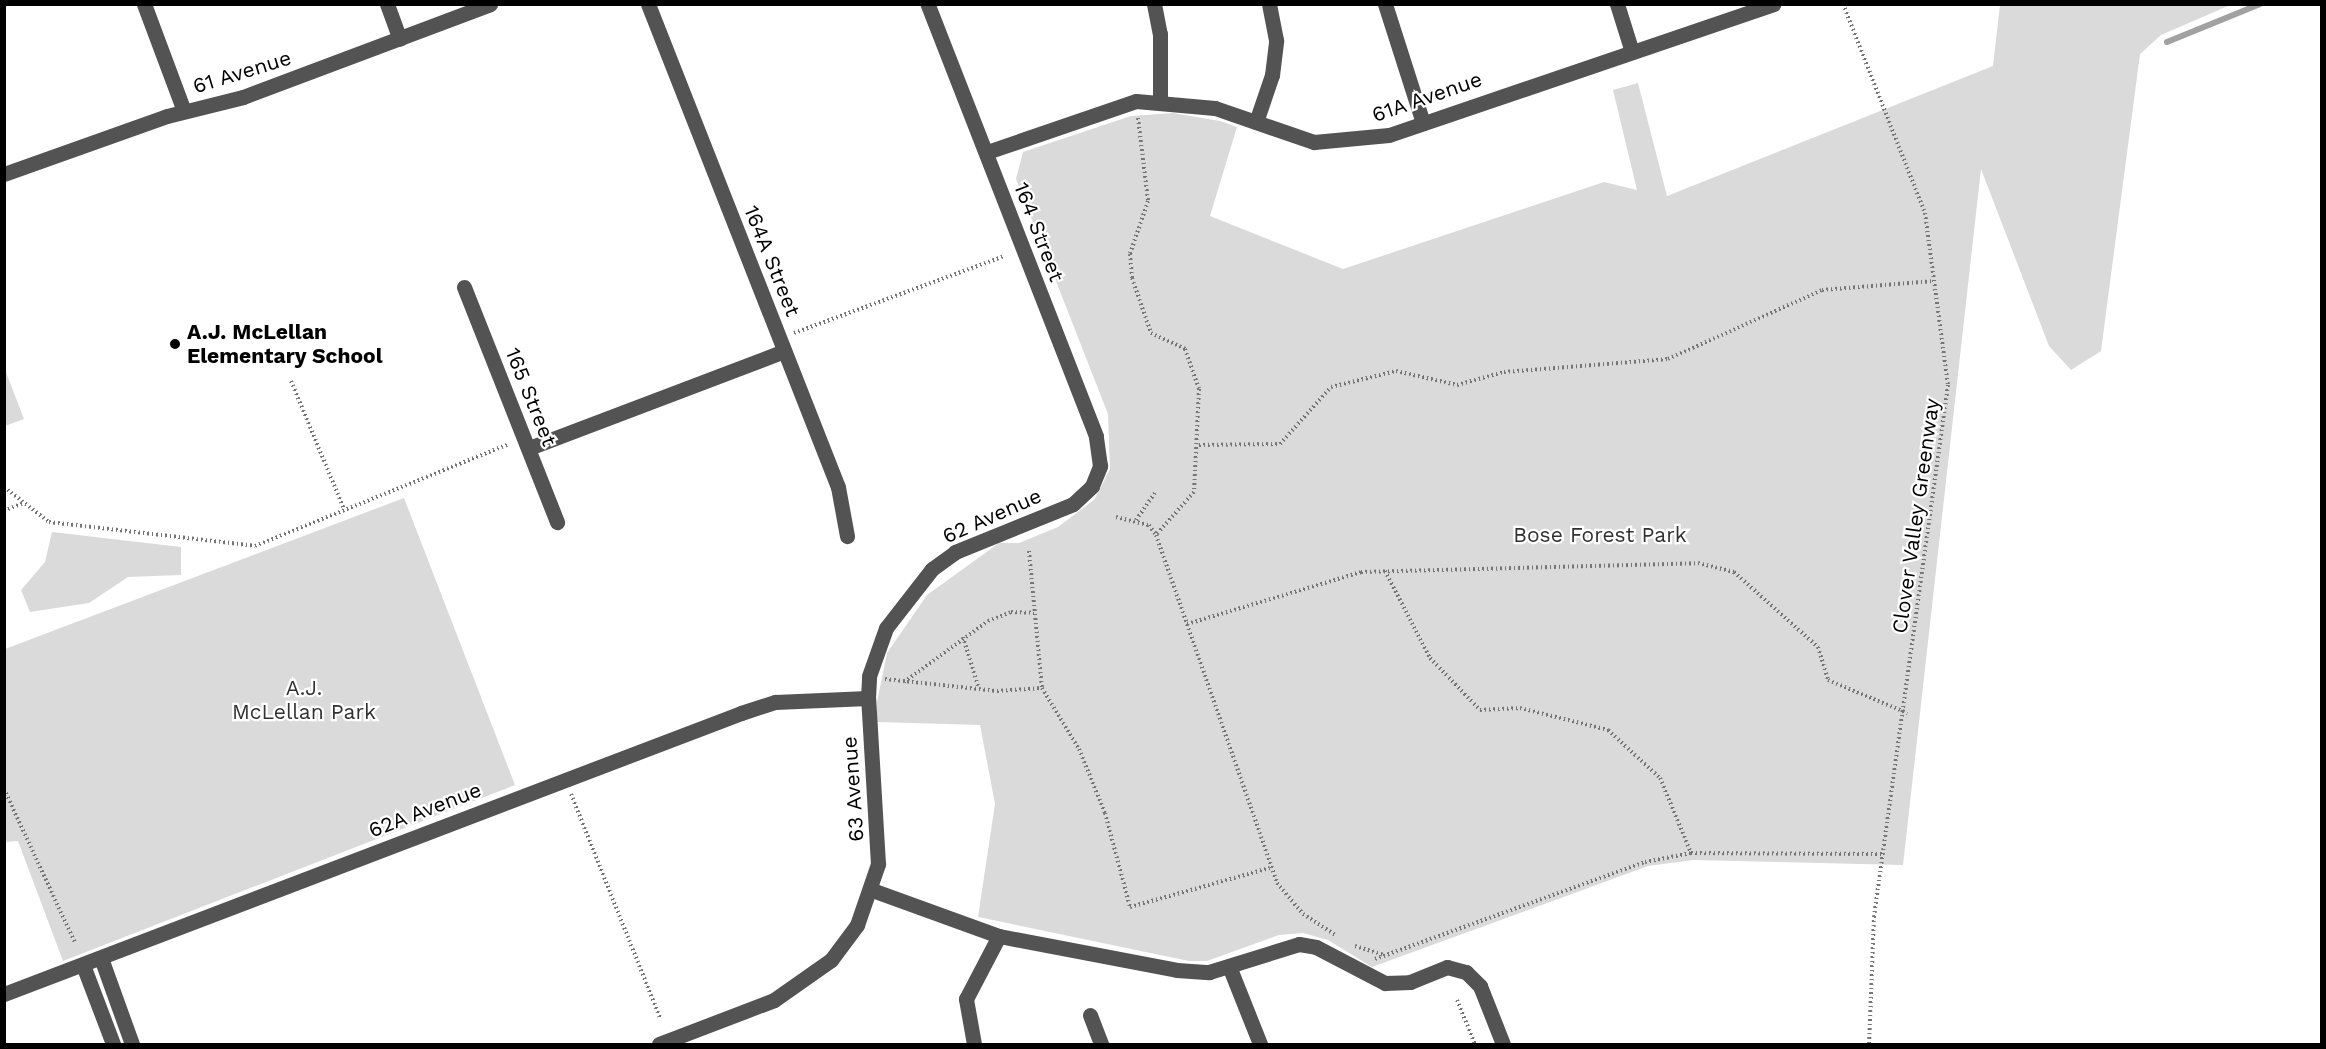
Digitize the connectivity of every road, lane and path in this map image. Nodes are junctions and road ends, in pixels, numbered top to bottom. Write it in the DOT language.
graph roads {
  1 [pos="144,4"];
  2 [pos="387,4"];
  3 [pos="490,4"];
  4 [pos="648,4"];
  5 [pos="928,4"];
  6 [pos="1154,4"];
  7 [pos="1269,4"];
  8 [pos="1385,4"];
  9 [pos="1617,4"];
  10 [pos="1773,4"];
  11 [pos="1843,4"];
  12 [pos="400,39"];
  13 [pos="1632,52"];
  14 [pos="1160,100"];
  15 [pos="184,111"];
  16 [pos="1138,118"];
  17 [pos="1256,122"];
  18 [pos="1423,123"];
  19 [pos="987,152"];
  20 [pos="4,174"];
  21 [pos="1004,256"];
  22 [pos="1934,281"];
  23 [pos="464,287"];
  24 [pos="782,345"];
  25 [pos="291,381"];
  26 [pos="513,442"];
  27 [pos="1199,446"];
  28 [pos="529,448"];
  29 [pos="1096,476"];
  30 [pos="4,487"];
  31 [pos="1155,493"];
  32 [pos="23,503"];
  33 [pos="344,509"];
  34 [pos="4,511"];
  35 [pos="1116,517"];
  36 [pos="1136,520"];
  37 [pos="557,522"];
  38 [pos="1156,535"];
  39 [pos="848,536"];
  40 [pos="1029,551"];
  41 [pos="1385,571"];
  42 [pos="1034,613"];
  43 [pos="1187,624"];
  44 [pos="963,637"];
  45 [pos="884,679"];
  46 [pos="904,682"];
  47 [pos="978,686"];
  48 [pos="1042,688"];
  49 [pos="868,698"];
  50 [pos="1906,713"];
  51 [pos="562,782"];
  52 [pos="4,789"];
  53 [pos="1691,853"];
  54 [pos="1882,854"];
  55 [pos="1270,868"];
  56 [pos="872,890"];
  57 [pos="999,936"];
  58 [pos="1341,939"];
  59 [pos="75,943"];
  60 [pos="1349,943"];
  61 [pos="1386,955"];
  62 [pos="100,958"];
  63 [pos="83,965"];
  64 [pos="1229,966"];
  65 [pos="1352,967"];
  66 [pos="4,994"];
  67 [pos="1457,1000"];
  68 [pos="1090,1015"];
  69 [pos="660,1018"];
  70 [pos="677,1041"];
  71 [pos="113,1044"];
  72 [pos="132,1044"];
  73 [pos="659,1044"];
  74 [pos="974,1044"];
  75 [pos="1101,1044"];
  76 [pos="1260,1044"];
  77 [pos="1475,1044"];
  78 [pos="1503,1044"];
  79 [pos="1869,1044"];
  1 -- 15 [label="street"];
  2 -- 12 [label="street"];
  3 -- 12 [label="street, 61 Avenue"];
  4 -- 24 [label="street, 164A Street"];
  5 -- 19 [label="street, 164 Street"];
  6 -- 14 [label="street"];
  7 -- 17 [label="street"];
  8 -- 18 [label="street"];
  9 -- 13 [label="street"];
  10 -- 13 [label="street, 61A Avenue"];
  11 -- 22 [label="path, Clover Valley Greenway"];
  12 -- 15 [label="street, 61 Avenue"];
  13 -- 18 [label="street, 61A Avenue"];
  14 -- 17 [label="street, 61A Avenue"];
  14 -- 19 [label="street, 61A Avenue"];
  15 -- 20 [label="street, 61 Avenue"];
  16 -- 27 [label="path"];
  17 -- 18 [label="street, 61A Avenue"];
  19 -- 29 [label="street, 164 Street"];
  21 -- 24 [label="path"];
  22 -- 27 [label="path"];
  22 -- 50 [label="path, Clover Valley Greenway"];
  23 -- 28 [label="street, 165 Street"];
  24 -- 28 [label="street"];
  24 -- 39 [label="street, 164A Street"];
  25 -- 33 [label="path"];
  26 -- 33 [label="path"];
  27 -- 38 [label="path"];
  28 -- 37 [label="street, 165 Street"];
  29 -- 49 [label="street, 62 Avenue"];
  30 -- 32 [label="path"];
  31 -- 36 [label="path"];
  32 -- 33 [label="path"];
  32 -- 34 [label="path"];
  35 -- 36 [label="path"];
  36 -- 38 [label="path"];
  38 -- 43 [label="path"];
  40 -- 42 [label="path"];
  41 -- 43 [label="path"];
  41 -- 50 [label="path"];
  41 -- 53 [label="path"];
  42 -- 44 [label="path"];
  42 -- 48 [label="path"];
  43 -- 55 [label="path"];
  44 -- 46 [label="path"];
  44 -- 47 [label="path"];
  45 -- 46 [label="path"];
  46 -- 47 [label="path"];
  47 -- 48 [label="path"];
  48 -- 55 [label="path"];
  49 -- 51 [label="street, 62A Avenue"];
  49 -- 56 [label="street, 63 Avenue"];
  50 -- 54 [label="path, Clover Valley Greenway"];
  51 -- 62 [label="street, 62A Avenue"];
  51 -- 69 [label="path"];
  52 -- 59 [label="path"];
  53 -- 54 [label="path"];
  53 -- 61 [label="path"];
  54 -- 79 [label="path, Clover Valley Greenway"];
  55 -- 58 [label="path"];
  56 -- 57 [label="street"];
  56 -- 70 [label="street, 63 Avenue"];
  57 -- 64 [label="street"];
  57 -- 74 [label="street"];
  60 -- 61 [label="path"];
  61 -- 65 [label="path"];
  62 -- 63 [label="street, 62A Avenue"];
  62 -- 72 [label="street"];
  63 -- 66 [label="street, 62A Avenue"];
  63 -- 71 [label="street"];
  64 -- 65 [label="street"];
  64 -- 76 [label="street"];
  65 -- 78 [label="street"];
  67 -- 77 [label="path"];
  68 -- 75 [label="street"];
  70 -- 73 [label="street, 63 Avenue"];
}
